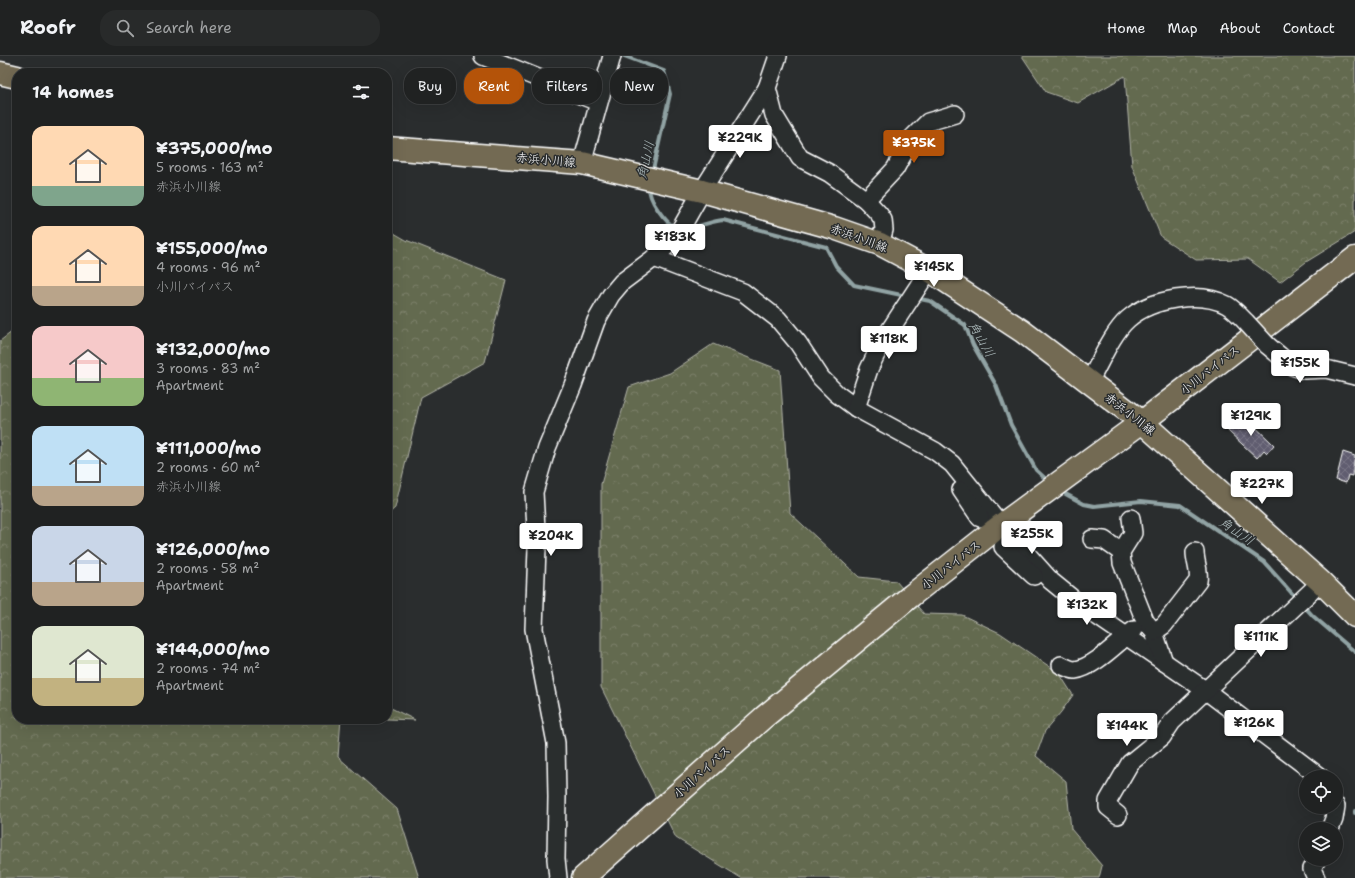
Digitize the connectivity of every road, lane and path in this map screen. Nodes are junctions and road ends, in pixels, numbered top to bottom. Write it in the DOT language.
graph roads {
  1 [pos="483,56"];
  2 [pos="778,56"];
  3 [pos="612,57"];
  4 [pos="0,73"];
  5 [pos="12,76"];
  6 [pos="532,76"];
  7 [pos="767,88"];
  8 [pos="602,89"];
  9 [pos="597,104"];
  10 [pos="955,114"];
  11 [pos="392,148"];
  12 [pos="582,163"];
  13 [pos="702,191"];
  14 [pos="866,200"];
  15 [pos="880,244"];
  16 [pos="654,258"];
  17 [pos="1355,258"];
  18 [pos="929,270"];
  19 [pos="1355,376"];
  20 [pos="1089,382"];
  21 [pos="856,408"];
  22 [pos="1142,422"];
  23 [pos="952,464"];
  24 [pos="980,518"];
  25 [pos="1131,518"];
  26 [pos="1001,525"];
  27 [pos="1092,539"];
  28 [pos="1003,547"];
  29 [pos="1121,552"];
  30 [pos="1195,552"];
  31 [pos="1051,581"];
  32 [pos="1316,588"];
  33 [pos="1353,609"];
  34 [pos="1150,626"];
  35 [pos="1126,636"];
  36 [pos="1164,662"];
  37 [pos="1061,665"];
  38 [pos="1205,690"];
  39 [pos="1311,770"];
  40 [pos="1118,815"];
  41 [pos="1313,866"];
  42 [pos="558,878"];
  43 [pos="583,878"];
  44 [pos="1316,878"];
  1 -- 6 [label="street"];
  2 -- 7 [label="street"];
  3 -- 8 [label="street"];
  4 -- 5 [label="main road"];
  7 -- 13 [label="street"];
  7 -- 14 [label="street"];
  9 -- 12 [label="street"];
  10 -- 14 [label="street"];
  11 -- 12 [label="main road, 赤浜小川線"];
  12 -- 13 [label="main road, 赤浜小川線"];
  13 -- 15 [label="main road, 赤浜小川線"];
  13 -- 16 [label="street"];
  14 -- 15 [label="street"];
  15 -- 18 [label="main road, 赤浜小川線"];
  16 -- 21 [label="street"];
  16 -- 42 [label="street"];
  17 -- 22 [label="main road, 小川バイパス"];
  18 -- 20 [label="main road, 赤浜小川線"];
  18 -- 21 [label="street"];
  19 -- 20 [label="street, bridge"];
  20 -- 22 [label="main road, 赤浜小川線"];
  21 -- 23 [label="street"];
  22 -- 26 [label="main road, 小川バイパス"];
  22 -- 32 [label="main road, 赤浜小川線"];
  23 -- 24 [label="street"];
  23 -- 26 [label="street"];
  25 -- 29 [label="street"];
  26 -- 31 [label="street"];
  26 -- 43 [label="main road, 小川バイパス"];
  27 -- 29 [label="street"];
  28 -- 31 [label="street"];
  29 -- 34 [label="street"];
  30 -- 34 [label="street"];
  31 -- 35 [label="street"];
  32 -- 33 [label="main road, 赤浜小川線"];
  32 -- 38 [label="street"];
  34 -- 35 [label="street"];
  34 -- 36 [label="street"];
  35 -- 36 [label="street"];
  35 -- 37 [label="street"];
  36 -- 38 [label="street"];
  38 -- 39 [label="street"];
  38 -- 40 [label="street"];
  41 -- 44 [label="street"];
}
